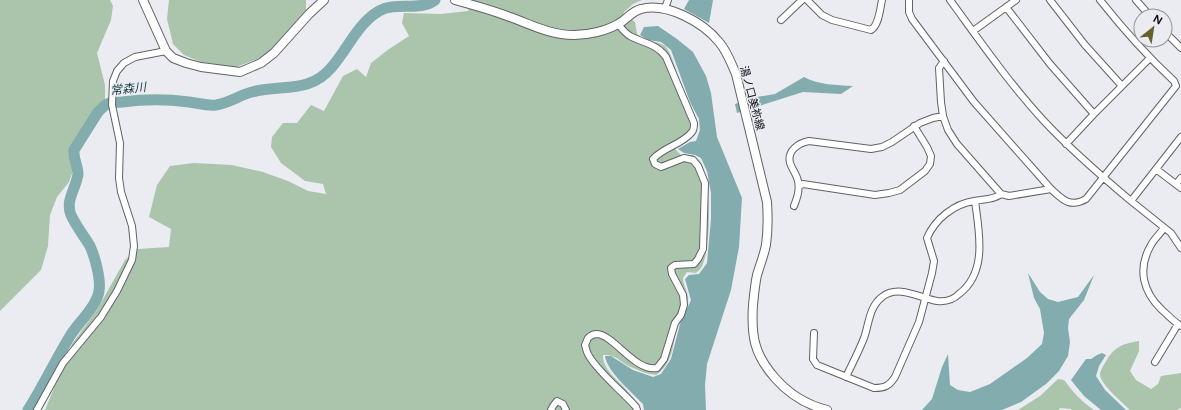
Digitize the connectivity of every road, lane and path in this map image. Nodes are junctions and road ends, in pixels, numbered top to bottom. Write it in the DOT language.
graph roads {
  1 [pos="143,0"];
  2 [pos="324,0"];
  3 [pos="455,0"];
  4 [pos="668,0"];
  5 [pos="802,0"];
  6 [pos="807,0"];
  7 [pos="882,0"];
  8 [pos="909,0"];
  9 [pos="950,0"];
  10 [pos="1016,0"];
  11 [pos="1050,0"];
  12 [pos="1100,0"];
  13 [pos="1136,0"];
  14 [pos="1006,7"];
  15 [pos="665,8"];
  16 [pos="1143,8"];
  17 [pos="781,20"];
  18 [pos="618,24"];
  19 [pos="973,31"];
  20 [pos="1173,40"];
  21 [pos="1181,48"];
  22 [pos="166,51"];
  23 [pos="1150,58"];
  24 [pos="944,61"];
  25 [pos="1122,86"];
  26 [pos="1094,114"];
  27 [pos="943,116"];
  28 [pos="914,126"];
  29 [pos="1181,137"];
  30 [pos="1066,144"];
  31 [pos="1156,169"];
  32 [pos="1103,178"];
  33 [pos="1181,178"];
  34 [pos="799,186"];
  35 [pos="1178,186"];
  36 [pos="1051,189"];
  37 [pos="1001,194"];
  38 [pos="975,201"];
  39 [pos="1131,201"];
  40 [pos="794,206"];
  41 [pos="1164,228"];
  42 [pos="1181,248"];
  43 [pos="926,298"];
  44 [pos="1179,325"];
  45 [pos="814,333"];
  46 [pos="1155,362"];
  47 [pos="846,377"];
  48 [pos="37,410"];
  49 [pos="551,410"];
  50 [pos="566,410"];
  51 [pos="637,410"];
  52 [pos="827,410"];
  1 -- 22 [label="main road"];
  2 -- 22 [label="main road"];
  3 -- 18 [label="main road, 湯ノ口美祢線"];
  4 -- 15 [label="street"];
  5 -- 17 [label="street"];
  6 -- 7 [label="street"];
  8 -- 24 [label="street"];
  9 -- 19 [label="street"];
  10 -- 14 [label="street"];
  11 -- 25 [label="street"];
  12 -- 23 [label="street"];
  13 -- 16 [label="street"];
  14 -- 19 [label="street"];
  14 -- 26 [label="street"];
  15 -- 18 [label="main road, 湯ノ口美祢線"];
  15 -- 52 [label="main road, 湯ノ口美祢線"];
  18 -- 51 [label="street"];
  19 -- 30 [label="street"];
  20 -- 21 [label="street"];
  22 -- 48 [label="street"];
  23 -- 25 [label="street"];
  23 -- 32 [label="street"];
  24 -- 27 [label="street"];
  24 -- 36 [label="street"];
  25 -- 26 [label="street"];
  26 -- 30 [label="street"];
  27 -- 28 [label="street"];
  27 -- 37 [label="street"];
  28 -- 34 [label="street"];
  28 -- 34 [label="street"];
  29 -- 31 [label="street"];
  30 -- 32 [label="street"];
  31 -- 35 [label="street"];
  31 -- 39 [label="street"];
  32 -- 36 [label="street"];
  32 -- 39 [label="street"];
  33 -- 35 [label="street"];
  34 -- 40 [label="street"];
  36 -- 37 [label="street"];
  37 -- 38 [label="street"];
  38 -- 43 [label="street"];
  38 -- 43 [label="street"];
  39 -- 41 [label="street"];
  41 -- 42 [label="street"];
  41 -- 44 [label="street"];
  43 -- 47 [label="street"];
  43 -- 47 [label="street"];
  44 -- 46 [label="street"];
  45 -- 47 [label="street"];
  49 -- 50 [label="street"];
}
